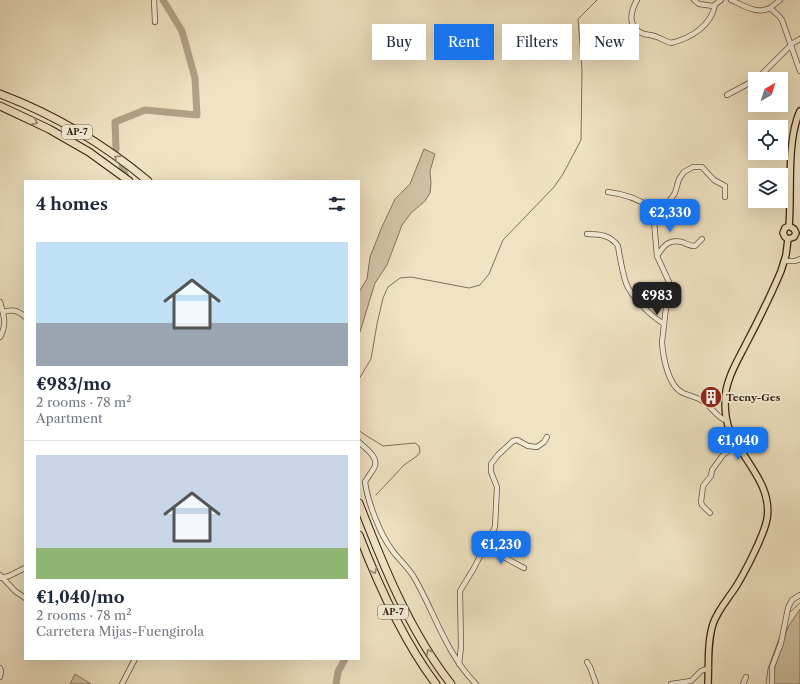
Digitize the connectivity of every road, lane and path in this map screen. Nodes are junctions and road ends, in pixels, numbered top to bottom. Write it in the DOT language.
graph roads {
  1 [pos="154,0"];
  2 [pos="637,0"];
  3 [pos="694,0"];
  4 [pos="721,0"];
  5 [pos="731,0"];
  6 [pos="780,0"];
  7 [pos="715,5"];
  8 [pos="770,8"];
  9 [pos="155,22"];
  10 [pos="800,39"];
  11 [pos="791,46"];
  12 [pos="800,71"];
  13 [pos="764,72"];
  14 [pos="748,84"];
  15 [pos="0,94"];
  16 [pos="727,95"];
  17 [pos="0,106"];
  18 [pos="800,111"];
  19 [pos="128,180"];
  20 [pos="147,180"];
  21 [pos="608,192"];
  22 [pos="725,196"];
  23 [pos="653,209"];
  24 [pos="789,226"];
  25 [pos="798,233"];
  26 [pos="587,234"];
  27 [pos="702,239"];
  28 [pos="788,239"];
  29 [pos="657,256"];
  30 [pos="800,259"];
  31 [pos="784,261"];
  32 [pos="0,302"];
  33 [pos="3,312"];
  34 [pos="24,316"];
  35 [pos="664,324"];
  36 [pos="0,337"];
  37 [pos="727,421"];
  38 [pos="547,437"];
  39 [pos="360,443"];
  40 [pos="737,444"];
  41 [pos="360,506"];
  42 [pos="710,513"];
  43 [pos="360,537"];
  44 [pos="485,547"];
  45 [pos="24,568"];
  46 [pos="524,568"];
  47 [pos="1,577"];
  48 [pos="800,595"];
  49 [pos="24,597"];
  50 [pos="134,660"];
  51 [pos="587,662"];
  52 [pos="459,664"];
  53 [pos="0,668"];
  54 [pos="709,668"];
  55 [pos="0,677"];
  56 [pos="746,677"];
  57 [pos="122,684"];
  58 [pos="436,684"];
  59 [pos="451,684"];
  60 [pos="476,684"];
  61 [pos="596,684"];
  62 [pos="671,684"];
  63 [pos="708,684"];
  64 [pos="743,684"];
  65 [pos="772,684"];
  1 -- 9 [label="street"];
  2 -- 7 [label="street"];
  3 -- 7 [label="street"];
  4 -- 7 [label="street"];
  5 -- 8 [label="street"];
  6 -- 8 [label="street"];
  8 -- 11 [label="street"];
  10 -- 11 [label="street"];
  11 -- 12 [label="street"];
  11 -- 13 [label="street"];
  14 -- 16 [label="street"];
  20 -- 15 [label="highway, AP-7, one-way"];
  17 -- 19 [label="highway, AP-7, one-way"];
  18 -- 24 [label="main road"];
  21 -- 23 [label="street"];
  22 -- 23 [label="street"];
  23 -- 29 [label="street"];
  24 -- 25 [label="main road"];
  24 -- 28 [label="main road"];
  25 -- 28 [label="main road"];
  26 -- 35 [label="street"];
  27 -- 29 [label="street"];
  28 -- 31 [label="main road"];
  29 -- 35 [label="street"];
  30 -- 31 [label="street"];
  31 -- 37 [label="main road"];
  32 -- 33 [label="street"];
  33 -- 34 [label="street"];
  33 -- 36 [label="street"];
  35 -- 37 [label="street"];
  37 -- 40 [label="main road"];
  38 -- 44 [label="street"];
  39 -- 52 [label="street"];
  40 -- 42 [label="street"];
  40 -- 54 [label="main road"];
  59 -- 41 [label="highway, AP-7, one-way"];
  43 -- 58 [label="highway, AP-7, one-way"];
  44 -- 46 [label="street"];
  44 -- 52 [label="street"];
  45 -- 47 [label="street"];
  47 -- 49 [label="street"];
  48 -- 65 [label="street"];
  50 -- 57 [label="street"];
  51 -- 61 [label="street"];
  52 -- 60 [label="street"];
  53 -- 55 [label="street"];
  54 -- 62 [label="street"];
  54 -- 63 [label="main road"];
  56 -- 64 [label="street"];
}
